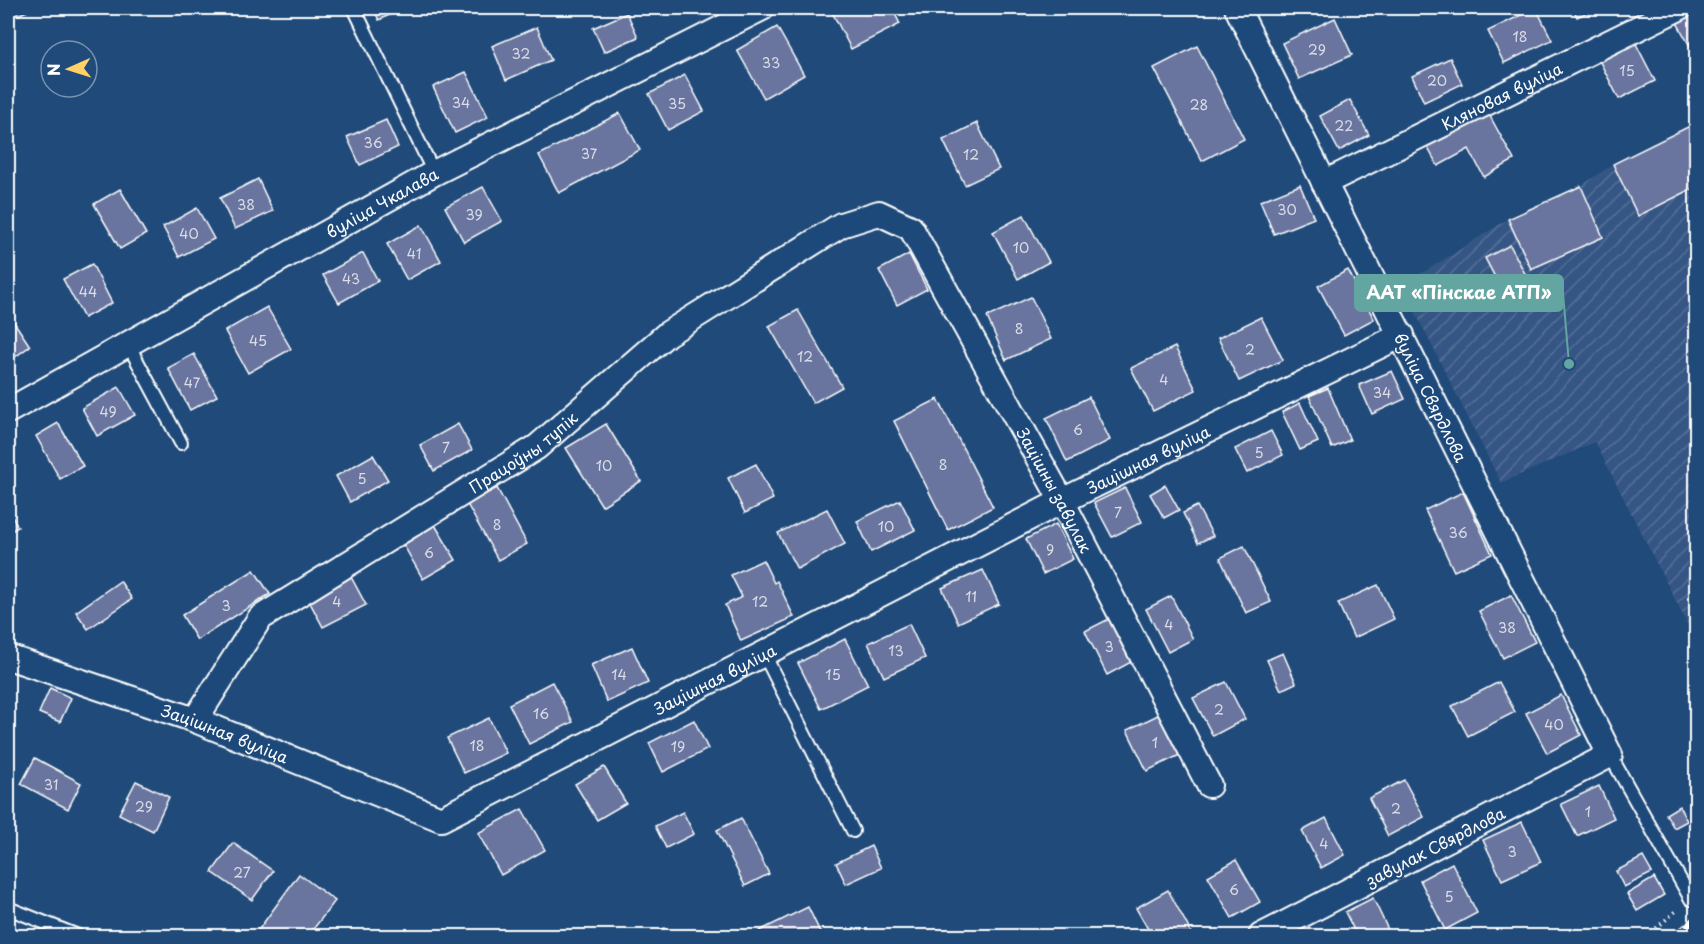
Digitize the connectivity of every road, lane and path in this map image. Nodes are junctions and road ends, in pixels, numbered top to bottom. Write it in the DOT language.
graph roads {
  1 [pos="354,8"];
  2 [pos="762,8"];
  3 [pos="1237,8"];
  4 [pos="1679,8"];
  5 [pos="434,173"];
  6 [pos="1324,183"];
  7 [pos="879,213"];
  8 [pos="1402,335"];
  9 [pos="128,344"];
  10 [pos="8,411"];
  11 [pos="181,443"];
  12 [pos="1062,501"];
  13 [pos="764,654"];
  14 [pos="8,657"];
  15 [pos="195,720"];
  16 [pos="1610,755"];
  17 [pos="1209,785"];
  18 [pos="853,831"];
  19 [pos="1690,899"];
  20 [pos="8,909"];
  21 [pos="78,936"];
  22 [pos="1260,936"];
  23 [pos="1647,936"];
  1 -- 5 [label="lane"];
  2 -- 5 [label="street, вуліца Чкалава"];
  3 -- 6 [label="street, вуліца Свярдлова"];
  4 -- 6 [label="street, Кляновая вуліца"];
  5 -- 9 [label="street, вуліца Чкалава"];
  6 -- 8 [label="street, вуліца Свярдлова"];
  7 -- 12 [label="street, Зацішны завулак"];
  7 -- 15 [label="street, Працоўны тупік"];
  8 -- 12 [label="street, Зацішная вуліца"];
  8 -- 16 [label="street, вуліца Свярдлова"];
  9 -- 10 [label="street, вуліца Чкалава"];
  9 -- 11 [label="lane"];
  12 -- 13 [label="street, Зацішная вуліца"];
  12 -- 17 [label="street, Зацішны завулак"];
  13 -- 15 [label="street, Зацішная вуліца"];
  13 -- 18 [label="lane"];
  14 -- 15 [label="street, Зацішная вуліца"];
  16 -- 19 [label="lane"];
  16 -- 22 [label="street, завулак Свярдлова"];
  19 -- 23 [label="path"];
  20 -- 21 [label="lane"];
}
